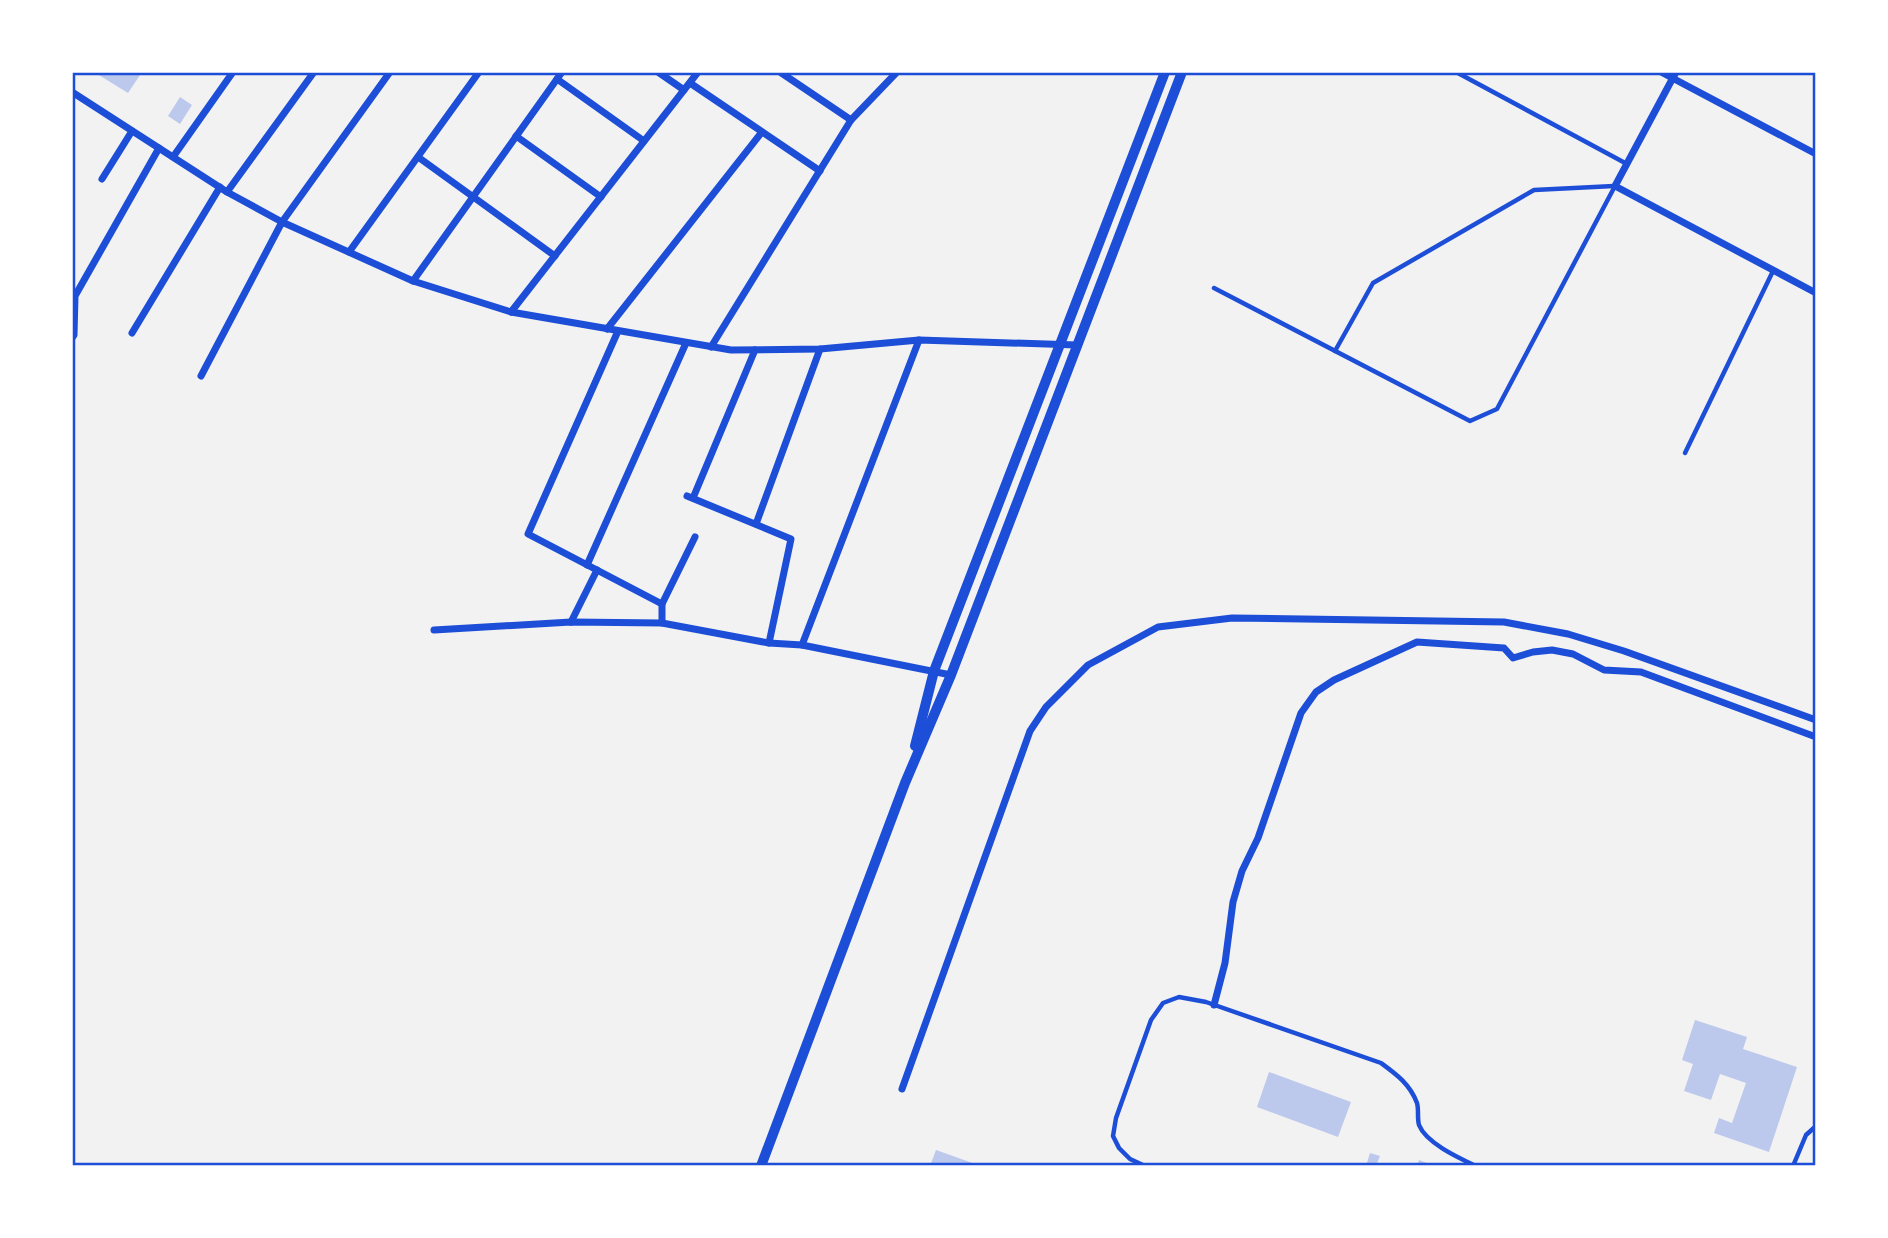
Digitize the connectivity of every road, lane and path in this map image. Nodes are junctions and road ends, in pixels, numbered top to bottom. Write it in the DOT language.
graph roads {
  1 [pos="233,72"];
  2 [pos="314,72"];
  3 [pos="390,72"];
  4 [pos="479,72"];
  5 [pos="562,72"];
  6 [pos="659,72"];
  7 [pos="698,72"];
  8 [pos="780,72"];
  9 [pos="897,72"];
  10 [pos="1165,72"];
  11 [pos="1182,72"];
  12 [pos="1456,72"];
  13 [pos="1661,72"];
  14 [pos="1674,75"];
  15 [pos="557,79"];
  16 [pos="690,83"];
  17 [pos="684,90"];
  18 [pos="72,92"];
  19 [pos="851,120"];
  20 [pos="132,131"];
  21 [pos="762,132"];
  22 [pos="516,136"];
  23 [pos="644,141"];
  24 [pos="159,148"];
  25 [pos="1816,154"];
  26 [pos="173,157"];
  27 [pos="418,157"];
  28 [pos="1627,163"];
  29 [pos="820,171"];
  30 [pos="102,179"];
  31 [pos="1615,186"];
  32 [pos="219,187"];
  33 [pos="227,192"];
  34 [pos="473,197"];
  35 [pos="601,197"];
  36 [pos="282,222"];
  37 [pos="349,252"];
  38 [pos="555,256"];
  39 [pos="1773,270"];
  40 [pos="413,281"];
  41 [pos="1214,288"];
  42 [pos="1816,293"];
  43 [pos="511,312"];
  44 [pos="607,329"];
  45 [pos="618,331"];
  46 [pos="132,333"];
  47 [pos="72,338"];
  48 [pos="919,340"];
  49 [pos="686,343"];
  50 [pos="1060,345"];
  51 [pos="1077,345"];
  52 [pos="711,347"];
  53 [pos="821,349"];
  54 [pos="755,350"];
  55 [pos="1335,351"];
  56 [pos="201,376"];
  57 [pos="1685,453"];
  58 [pos="756,524"];
  59 [pos="695,537"];
  60 [pos="587,565"];
  61 [pos="597,570"];
  62 [pos="663,604"];
  63 [pos="571,622"];
  64 [pos="662,623"];
  65 [pos="434,629"];
  66 [pos="769,643"];
  67 [pos="802,645"];
  68 [pos="934,671"];
  69 [pos="951,675"];
  70 [pos="1816,720"];
  71 [pos="1816,737"];
  72 [pos="905,783"];
  73 [pos="1214,1005"];
  74 [pos="902,1089"];
  75 [pos="1816,1126"];
  76 [pos="761,1166"];
  77 [pos="1145,1166"];
  78 [pos="1476,1166"];
  79 [pos="1793,1166"];
  1 -- 26 [label="street"];
  2 -- 33 [label="street"];
  3 -- 36 [label="street"];
  4 -- 27 [label="street"];
  5 -- 15 [label="street"];
  6 -- 17 [label="street"];
  7 -- 16 [label="street"];
  8 -- 19 [label="street"];
  9 -- 19 [label="street"];
  10 -- 50 [label="street"];
  11 -- 51 [label="street"];
  12 -- 28 [label="lane"];
  13 -- 14 [label="street"];
  14 -- 25 [label="street"];
  14 -- 28 [label="street"];
  15 -- 22 [label="street"];
  15 -- 23 [label="street"];
  16 -- 17 [label="street"];
  16 -- 21 [label="street"];
  17 -- 23 [label="street"];
  18 -- 20 [label="street"];
  19 -- 29 [label="street"];
  20 -- 24 [label="street"];
  20 -- 30 [label="street"];
  21 -- 29 [label="street"];
  21 -- 44 [label="street"];
  22 -- 34 [label="street"];
  22 -- 35 [label="street"];
  23 -- 35 [label="street"];
  24 -- 26 [label="street"];
  24 -- 47 [label="street"];
  26 -- 32 [label="street"];
  27 -- 34 [label="street"];
  27 -- 37 [label="street"];
  28 -- 31 [label="street"];
  29 -- 52 [label="street"];
  31 -- 39 [label="street"];
  31 -- 55 [label="lane"];
  31 -- 55 [label="lane"];
  32 -- 33 [label="street"];
  32 -- 46 [label="street"];
  33 -- 36 [label="street"];
  34 -- 38 [label="street"];
  34 -- 40 [label="street"];
  35 -- 38 [label="street"];
  36 -- 37 [label="street"];
  36 -- 56 [label="street"];
  37 -- 40 [label="street"];
  38 -- 43 [label="street"];
  39 -- 42 [label="street"];
  39 -- 57 [label="lane"];
  40 -- 43 [label="street"];
  41 -- 55 [label="lane"];
  43 -- 44 [label="street"];
  44 -- 45 [label="street"];
  45 -- 49 [label="street"];
  45 -- 60 [label="street"];
  48 -- 50 [label="street"];
  48 -- 53 [label="street"];
  48 -- 67 [label="street"];
  49 -- 52 [label="street"];
  49 -- 60 [label="street"];
  50 -- 51 [label="street"];
  50 -- 68 [label="street"];
  51 -- 69 [label="street"];
  52 -- 54 [label="street"];
  53 -- 54 [label="street"];
  53 -- 58 [label="street"];
  54 -- 58 [label="street"];
  58 -- 66 [label="street"];
  59 -- 62 [label="street"];
  60 -- 61 [label="street"];
  61 -- 62 [label="street"];
  61 -- 63 [label="street"];
  62 -- 64 [label="street"];
  63 -- 64 [label="street"];
  63 -- 65 [label="street"];
  64 -- 66 [label="street"];
  66 -- 67 [label="street"];
  67 -- 68 [label="street"];
  68 -- 69 [label="street"];
  68 -- 72 [label="street"];
  69 -- 72 [label="street"];
  70 -- 74 [label="street"];
  71 -- 73 [label="street"];
  72 -- 76 [label="street"];
  73 -- 77 [label="lane"];
  73 -- 78 [label="lane"];
  75 -- 79 [label="lane"];
}
